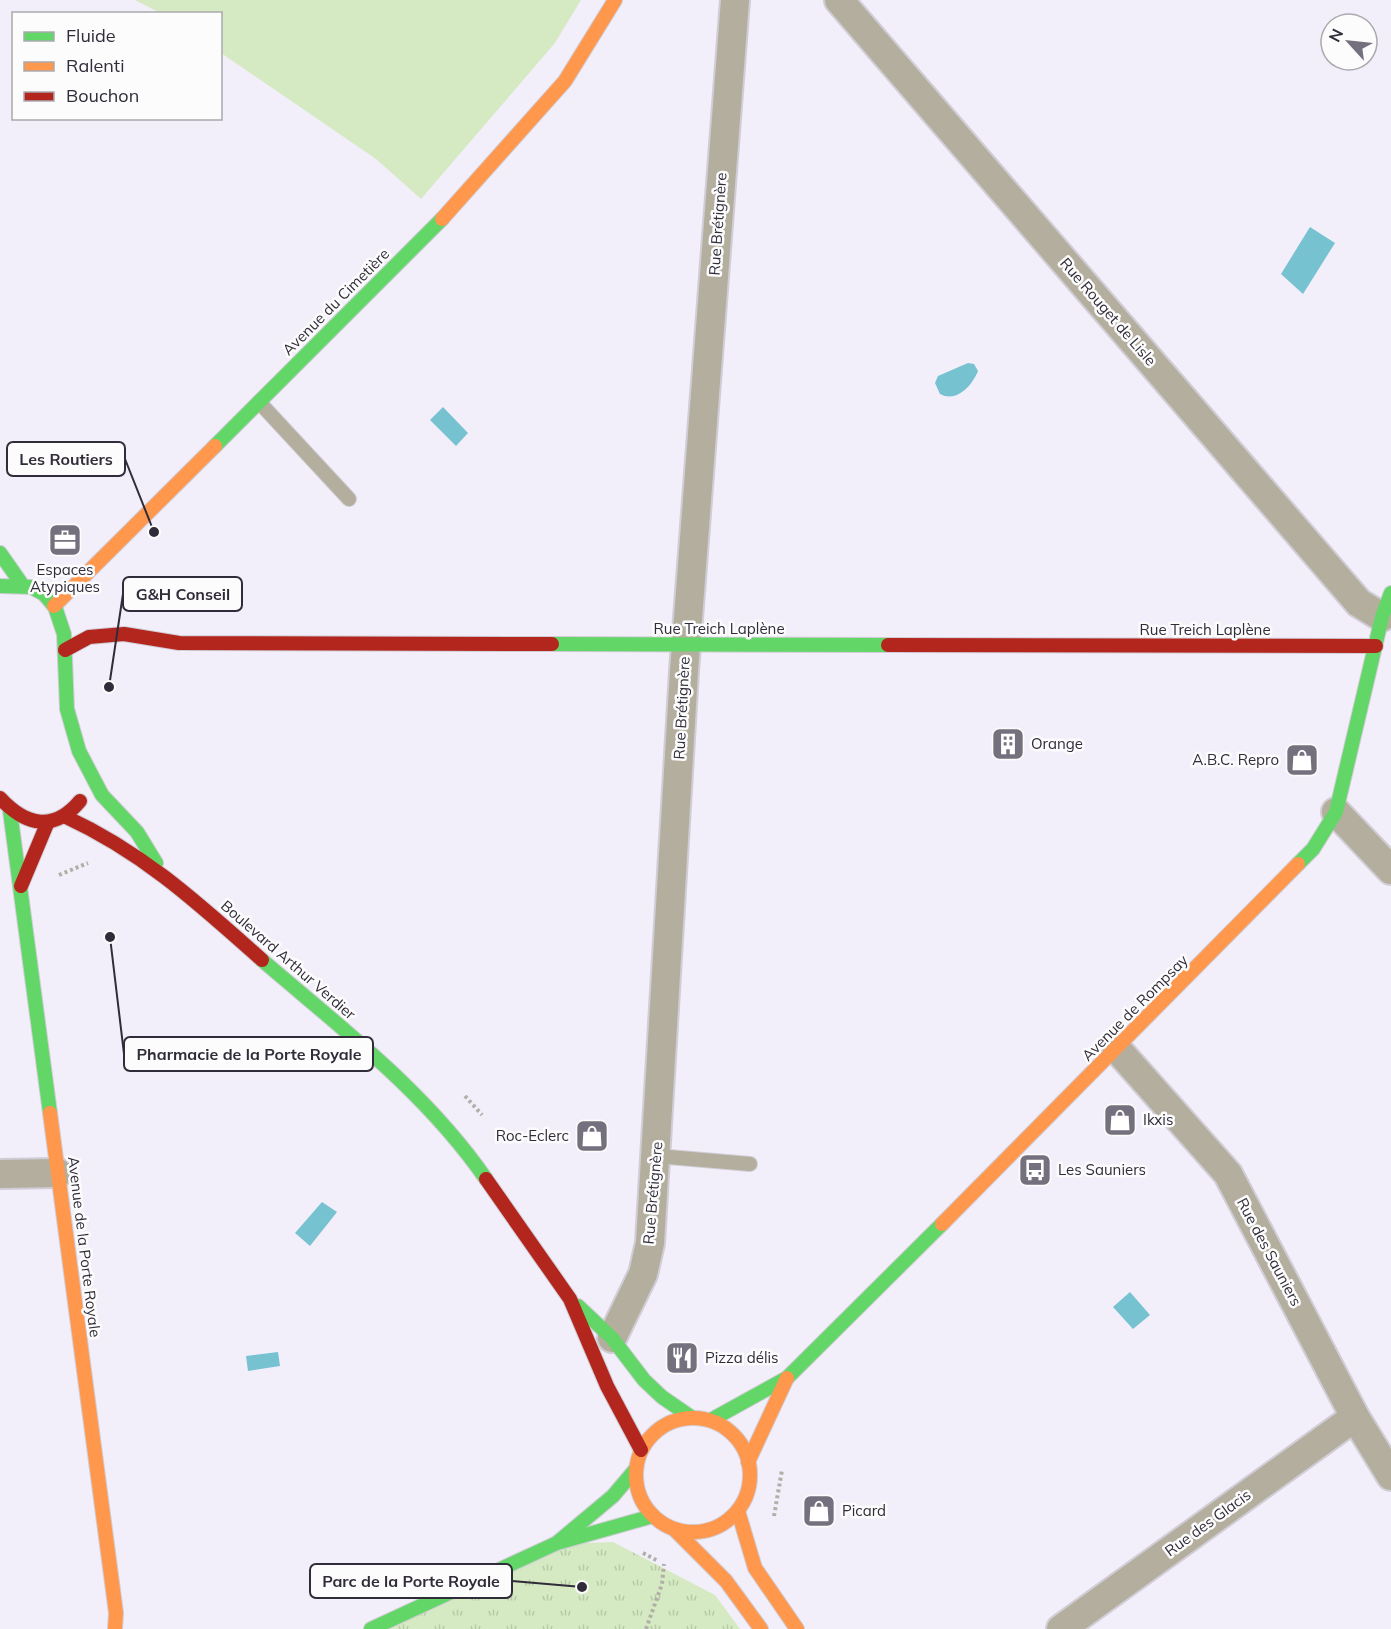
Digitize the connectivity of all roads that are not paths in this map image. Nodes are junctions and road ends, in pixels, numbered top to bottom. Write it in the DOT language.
graph roads {
  1 [pos="615,0"];
  2 [pos="735,0"];
  3 [pos="839,0"];
  4 [pos="259,402"];
  5 [pos="349,499"];
  6 [pos="0,553"];
  7 [pos="21,583"];
  8 [pos="0,586"];
  9 [pos="1387,605"];
  10 [pos="54,606"];
  11 [pos="686,645"];
  12 [pos="1376,645"];
  13 [pos="65,650"];
  14 [pos="88,768"];
  15 [pos="0,798"];
  16 [pos="10,812"];
  17 [pos="1336,812"];
  18 [pos="66,817"];
  19 [pos="47,824"];
  20 [pos="1391,870"];
  21 [pos="161,872"];
  22 [pos="21,886"];
  23 [pos="1117,1049"];
  24 [pos="657,1156"];
  25 [pos="750,1164"];
  26 [pos="58,1173"];
  27 [pos="0,1174"];
  28 [pos="570,1299"];
  29 [pos="612,1338"];
  30 [pos="787,1378"];
  31 [pos="691,1417"];
  32 [pos="1355,1417"];
  33 [pos="711,1420"];
  34 [pos="641,1450"];
  35 [pos="748,1462"];
  36 [pos="635,1470"];
  37 [pos="1391,1476"];
  38 [pos="738,1511"];
  39 [pos="653,1516"];
  40 [pos="671,1528"];
  41 [pos="556,1543"];
  42 [pos="116,1613"];
  43 [pos="115,1629"];
  44 [pos="125,1629"];
  45 [pos="371,1629"];
  46 [pos="761,1629"];
  47 [pos="797,1629"];
  48 [pos="1061,1629"];
  1 -- 4 [label="street, Avenue du Cimetière"];
  2 -- 11 [label="street, Rue Brétignère"];
  3 -- 9 [label="street, Rue Rouget de Lisle"];
  4 -- 5 [label="lane"];
  4 -- 10 [label="street, Avenue du Cimetière"];
  6 -- 7 [label="street"];
  7 -- 8 [label="street"];
  7 -- 10 [label="street"];
  9 -- 12 [label="street, Avenue de Rompsay"];
  10 -- 13 [label="street, Boulevard Arthur Verdier"];
  11 -- 12 [label="street, Rue Treich Laplène"];
  11 -- 13 [label="street, Rue Treich Laplène"];
  11 -- 24 [label="street, Rue Brétignère"];
  12 -- 17 [label="street, Avenue de Rompsay"];
  13 -- 14 [label="street, Boulevard Arthur Verdier"];
  14 -- 18 [label="street"];
  14 -- 21 [label="street, Boulevard Arthur Verdier"];
  15 -- 16 [label="street"];
  16 -- 19 [label="street"];
  16 -- 22 [label="street, Avenue de la Porte Royale"];
  17 -- 20 [label="street"];
  17 -- 23 [label="street, Avenue de Rompsay"];
  18 -- 19 [label="street"];
  18 -- 21 [label="street, Boulevard Arthur Verdier"];
  19 -- 22 [label="street"];
  21 -- 28 [label="street, Boulevard Arthur Verdier"];
  22 -- 26 [label="street, Avenue de la Porte Royale"];
  23 -- 30 [label="street, Avenue de Rompsay"];
  23 -- 32 [label="street, Rue des Sauniers"];
  24 -- 25 [label="lane"];
  24 -- 29 [label="street, Rue Brétignère"];
  26 -- 27 [label="street"];
  26 -- 42 [label="street, Avenue de la Porte Royale"];
  28 -- 29 [label="street, Boulevard Arthur Verdier"];
  28 -- 34 [label="street, Boulevard Arthur Verdier"];
  29 -- 31 [label="street, Boulevard Arthur Verdier"];
  30 -- 33 [label="street, Avenue de Rompsay"];
  30 -- 35 [label="street, Avenue de Rompsay"];
  31 -- 33 [label="street"];
  31 -- 34 [label="street"];
  32 -- 37 [label="street, Rue des Sauniers"];
  32 -- 48 [label="street, Rue des Glacis"];
  33 -- 35 [label="street"];
  34 -- 36 [label="street"];
  35 -- 38 [label="street"];
  36 -- 39 [label="street"];
  36 -- 41 [label="street"];
  38 -- 40 [label="street"];
  38 -- 47 [label="street"];
  39 -- 40 [label="street"];
  39 -- 41 [label="street"];
  40 -- 46 [label="street"];
  41 -- 45 [label="street"];
  42 -- 43 [label="street, Avenue de la Porte Royale"];
  42 -- 44 [label="street, Avenue de la Porte Royale"];
}
